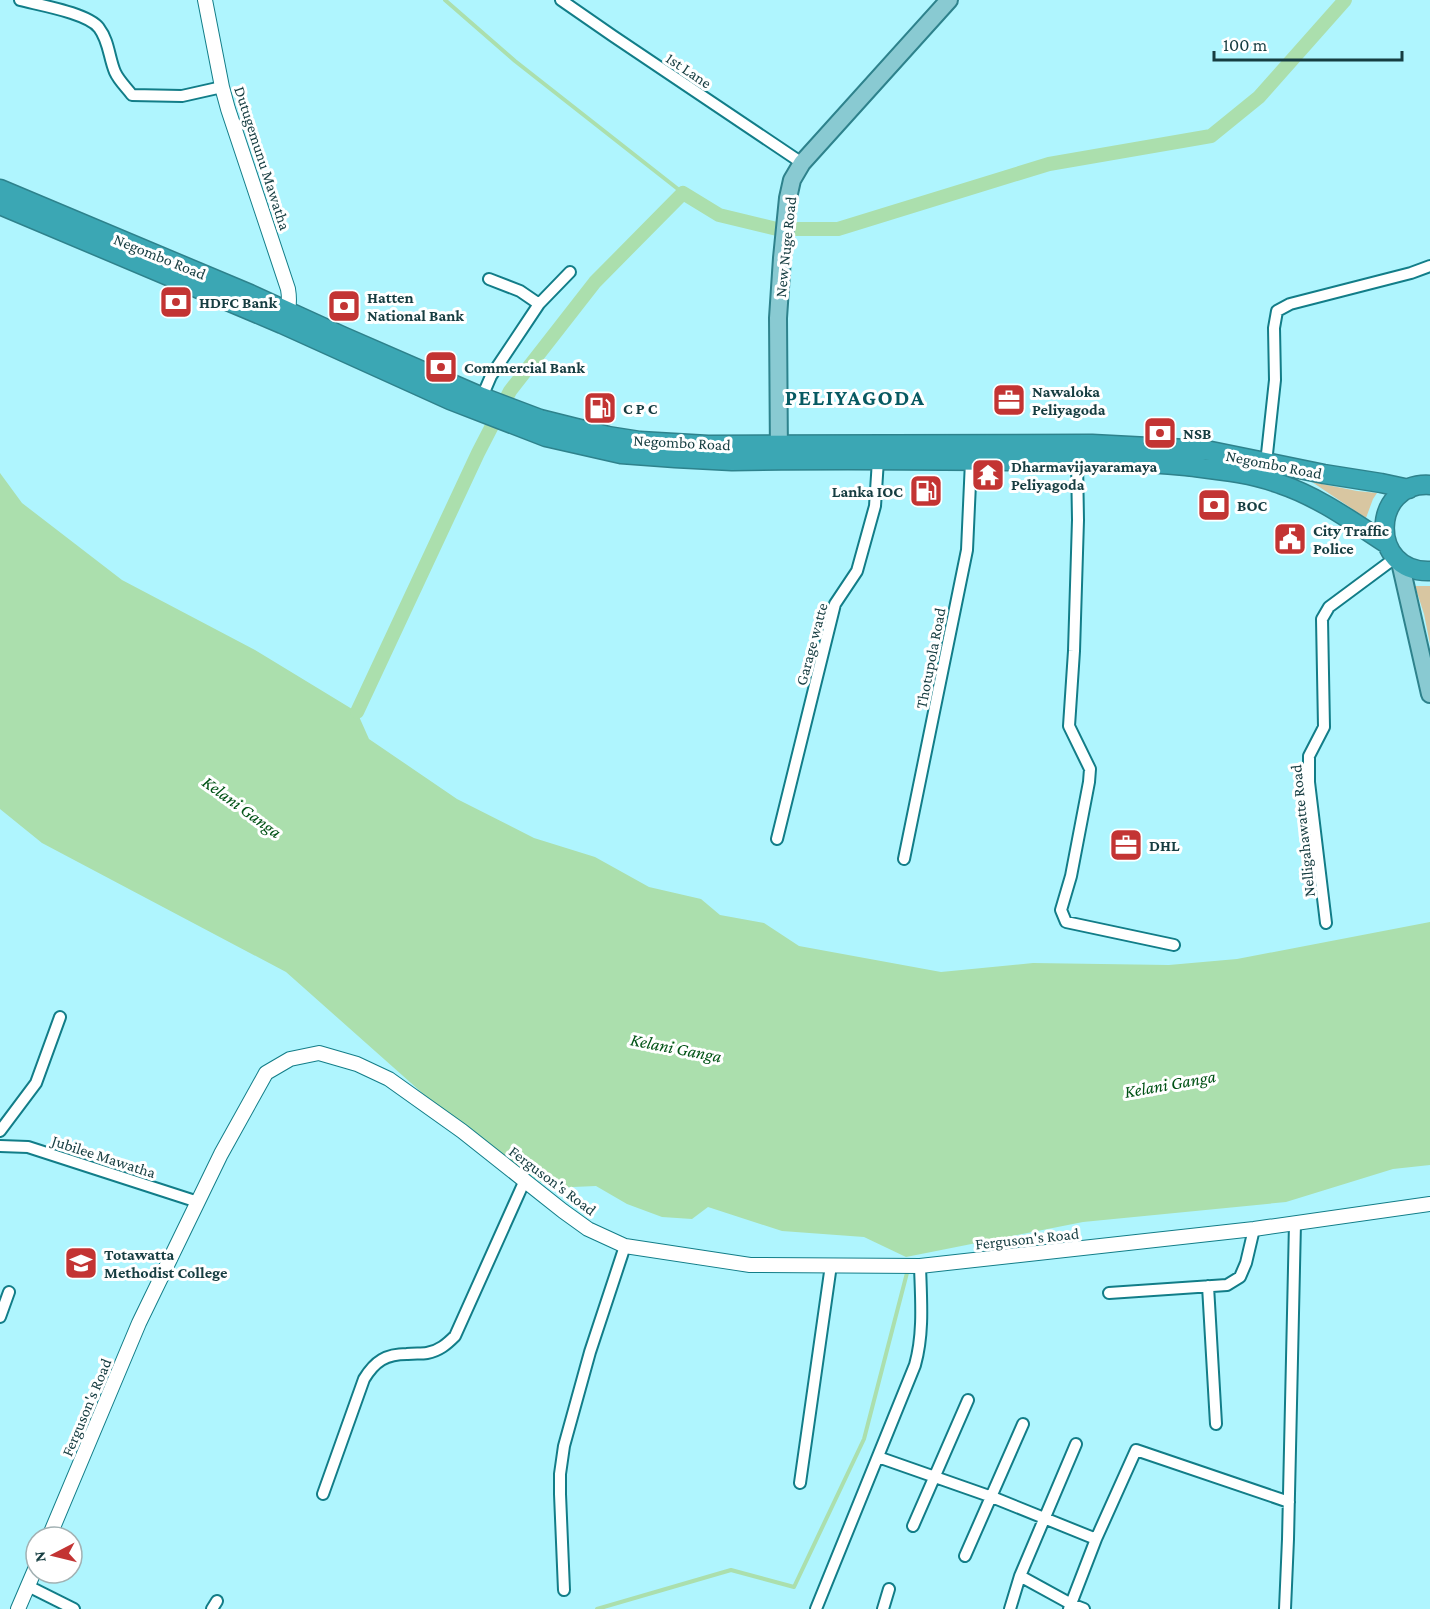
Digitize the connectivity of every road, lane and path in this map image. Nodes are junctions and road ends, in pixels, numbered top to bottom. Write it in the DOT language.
graph roads {
  1 [pos="20,0"];
  2 [pos="205,0"];
  3 [pos="561,0"];
  4 [pos="949,0"];
  5 [pos="222,87"];
  6 [pos="801,163"];
  7 [pos="0,189"];
  8 [pos="0,205"];
  9 [pos="1430,266"];
  10 [pos="570,272"];
  11 [pos="489,279"];
  12 [pos="539,304"];
  13 [pos="285,317"];
  14 [pos="484,403"];
  15 [pos="779,452"];
  16 [pos="878,460"];
  17 [pos="971,460"];
  18 [pos="1077,461"];
  19 [pos="1266,463"];
  20 [pos="1430,485"];
  21 [pos="1409,489"];
  22 [pos="1394,554"];
  23 [pos="1430,571"];
  24 [pos="1430,694"];
  25 [pos="777,839"];
  26 [pos="904,859"];
  27 [pos="1326,923"];
  28 [pos="1174,945"];
  29 [pos="60,1017"];
  30 [pos="0,1131"];
  31 [pos="0,1146"];
  32 [pos="525,1180"];
  33 [pos="198,1202"];
  34 [pos="1430,1204"];
  35 [pos="1294,1223"];
  36 [pos="1254,1229"];
  37 [pos="625,1246"];
  38 [pos="831,1265"];
  39 [pos="920,1266"];
  40 [pos="1208,1286"];
  41 [pos="9,1293"];
  42 [pos="1109,1293"];
  43 [pos="0,1317"];
  44 [pos="968,1400"];
  45 [pos="1023,1424"];
  46 [pos="1216,1424"];
  47 [pos="1076,1444"];
  48 [pos="878,1457"];
  49 [pos="934,1476"];
  50 [pos="800,1483"];
  51 [pos="323,1494"];
  52 [pos="992,1497"];
  53 [pos="1289,1502"];
  54 [pos="1044,1519"];
  55 [pos="54,1525"];
  56 [pos="914,1527"];
  57 [pos="1096,1539"];
  58 [pos="965,1556"];
  59 [pos="1020,1576"];
  60 [pos="28,1586"];
  61 [pos="889,1589"];
  62 [pos="564,1590"];
  63 [pos="1070,1606"];
  64 [pos="18,1609"];
  65 [pos="74,1609"];
  66 [pos="816,1609"];
  67 [pos="883,1609"];
  68 [pos="1010,1609"];
  69 [pos="1084,1609"];
  70 [pos="1285,1609"];
  1 -- 5 [label="street"];
  2 -- 5 [label="street, Dutugemunu Mawatha"];
  3 -- 6 [label="street, 1st Lane"];
  4 -- 6 [label="main road, New Nuge Road"];
  5 -- 13 [label="street, Dutugemunu Mawatha"];
  6 -- 15 [label="main road, New Nuge Road"];
  7 -- 13 [label="highway, Negombo Road"];
  8 -- 13 [label="highway, Negombo Road"];
  9 -- 19 [label="street"];
  10 -- 12 [label="street"];
  11 -- 12 [label="street"];
  12 -- 14 [label="street"];
  13 -- 14 [label="highway, Negombo Road"];
  14 -- 15 [label="highway, Negombo Road"];
  15 -- 16 [label="highway, Negombo Road"];
  15 -- 19 [label="highway, Negombo Road"];
  16 -- 17 [label="highway, Negombo Road"];
  16 -- 25 [label="street, Garage watte"];
  17 -- 18 [label="highway, Negombo Road"];
  17 -- 26 [label="street, Thotupola Road"];
  18 -- 22 [label="highway, Negombo Road"];
  18 -- 28 [label="street"];
  19 -- 21 [label="highway, Negombo Road"];
  20 -- 21 [label="highway"];
  21 -- 22 [label="highway"];
  22 -- 23 [label="highway, Negombo Road"];
  22 -- 24 [label="main road"];
  22 -- 27 [label="street, Nelligahawatte Road"];
  29 -- 30 [label="street"];
  31 -- 33 [label="street, Jubilee Mawatha"];
  32 -- 33 [label="street, Ferguson's Road"];
  32 -- 37 [label="street, Ferguson's Road"];
  32 -- 51 [label="street"];
  33 -- 55 [label="street, Ferguson's Road"];
  34 -- 35 [label="street, Ferguson's Road"];
  35 -- 36 [label="street, Ferguson's Road"];
  35 -- 53 [label="street"];
  36 -- 39 [label="street, Ferguson's Road"];
  36 -- 40 [label="street"];
  37 -- 38 [label="street, Ferguson's Road"];
  37 -- 62 [label="street"];
  38 -- 39 [label="street, Ferguson's Road"];
  38 -- 50 [label="street"];
  39 -- 48 [label="street"];
  40 -- 42 [label="street"];
  40 -- 46 [label="street"];
  41 -- 43 [label="street"];
  44 -- 49 [label="street"];
  45 -- 52 [label="street"];
  47 -- 54 [label="street"];
  48 -- 49 [label="street"];
  48 -- 66 [label="street"];
  49 -- 52 [label="street"];
  49 -- 56 [label="street"];
  52 -- 54 [label="street"];
  52 -- 58 [label="street"];
  53 -- 57 [label="street"];
  53 -- 70 [label="street"];
  54 -- 57 [label="street"];
  54 -- 59 [label="street"];
  57 -- 63 [label="street"];
  59 -- 63 [label="street"];
  59 -- 68 [label="street"];
  60 -- 64 [label="street"];
  60 -- 65 [label="street"];
  61 -- 67 [label="street"];
  63 -- 69 [label="street"];
}
